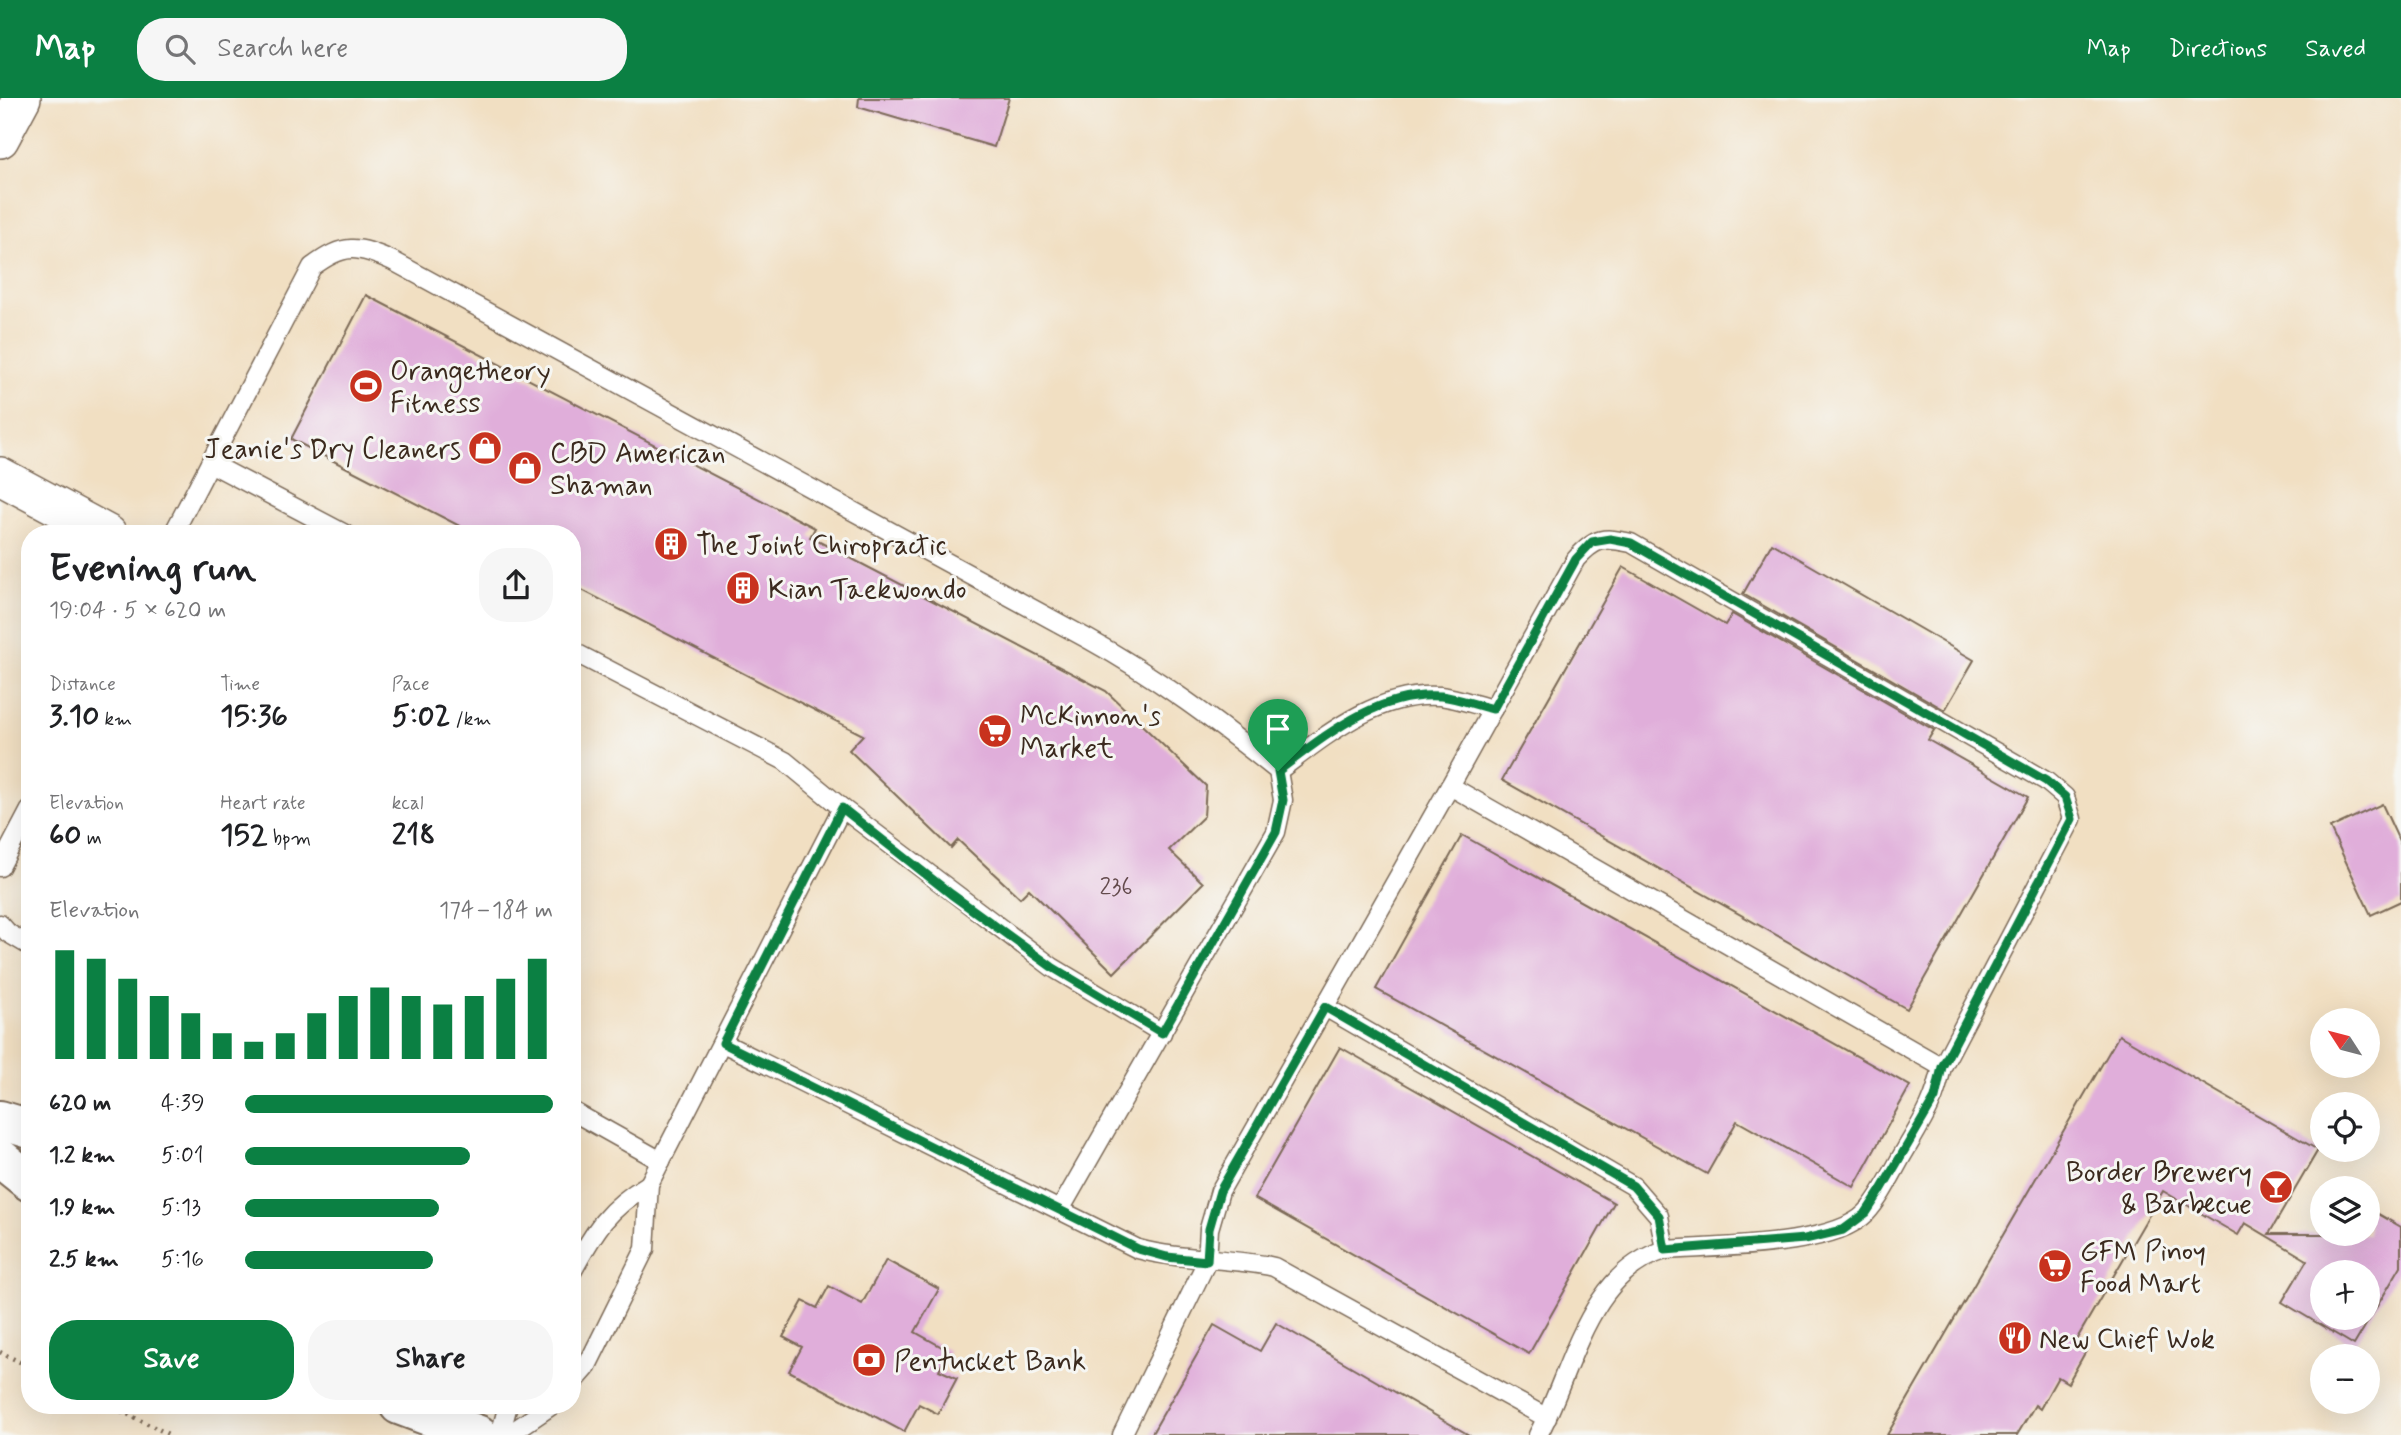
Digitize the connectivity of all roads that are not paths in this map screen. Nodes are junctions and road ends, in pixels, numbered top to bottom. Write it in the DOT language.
graph roads {
  1 [pos="22,98"];
  2 [pos="0,139"];
  3 [pos="210,463"];
  4 [pos="0,476"];
  5 [pos="91,525"];
  6 [pos="178,525"];
  7 [pos="328,525"];
  8 [pos="581,657"];
  9 [pos="1493,709"];
  10 [pos="1278,771"];
  11 [pos="1450,786"];
  12 [pos="842,808"];
  13 [pos="21,827"];
  14 [pos="0,867"];
  15 [pos="0,924"];
  16 [pos="21,941"];
  17 [pos="1325,1007"];
  18 [pos="1162,1033"];
  19 [pos="723,1043"];
  20 [pos="1942,1067"];
  21 [pos="581,1116"];
  22 [pos="0,1120"];
  23 [pos="21,1126"];
  24 [pos="0,1158"];
  25 [pos="661,1160"];
  26 [pos="21,1175"];
  27 [pos="649,1184"];
  28 [pos="1060,1210"];
  29 [pos="1665,1250"];
  30 [pos="581,1257"];
  31 [pos="1207,1261"];
  32 [pos="581,1374"];
  33 [pos="423,1414"];
  34 [pos="468,1414"];
  35 [pos="506,1414"];
  36 [pos="539,1414"];
  37 [pos="1547,1418"];
  38 [pos="479,1435"];
  39 [pos="490,1435"];
  40 [pos="500,1435"];
  41 [pos="508,1435"];
  42 [pos="1122,1435"];
  43 [pos="1538,1435"];
  1 -- 2 [label="street"];
  3 -- 6 [label="lane"];
  3 -- 7 [label="lane"];
  3 -- 10 [label="lane"];
  4 -- 5 [label="street"];
  8 -- 12 [label="lane"];
  9 -- 10 [label="lane"];
  9 -- 11 [label="lane"];
  9 -- 20 [label="lane"];
  10 -- 18 [label="lane"];
  11 -- 17 [label="lane"];
  11 -- 20 [label="lane"];
  12 -- 18 [label="lane"];
  12 -- 19 [label="lane"];
  13 -- 14 [label="lane"];
  15 -- 16 [label="lane"];
  17 -- 29 [label="lane"];
  17 -- 31 [label="lane"];
  18 -- 28 [label="lane"];
  19 -- 25 [label="lane"];
  19 -- 28 [label="lane"];
  20 -- 29 [label="lane"];
  21 -- 25 [label="lane"];
  22 -- 23 [label="main road"];
  24 -- 26 [label="main road"];
  25 -- 27 [label="lane"];
  27 -- 30 [label="lane"];
  27 -- 32 [label="lane"];
  28 -- 31 [label="lane"];
  29 -- 37 [label="lane"];
  31 -- 37 [label="lane"];
  31 -- 42 [label="lane"];
  33 -- 38 [label="main road"];
  34 -- 39 [label="main road"];
  35 -- 40 [label="lane"];
  36 -- 41 [label="lane"];
  37 -- 43 [label="lane"];
}
